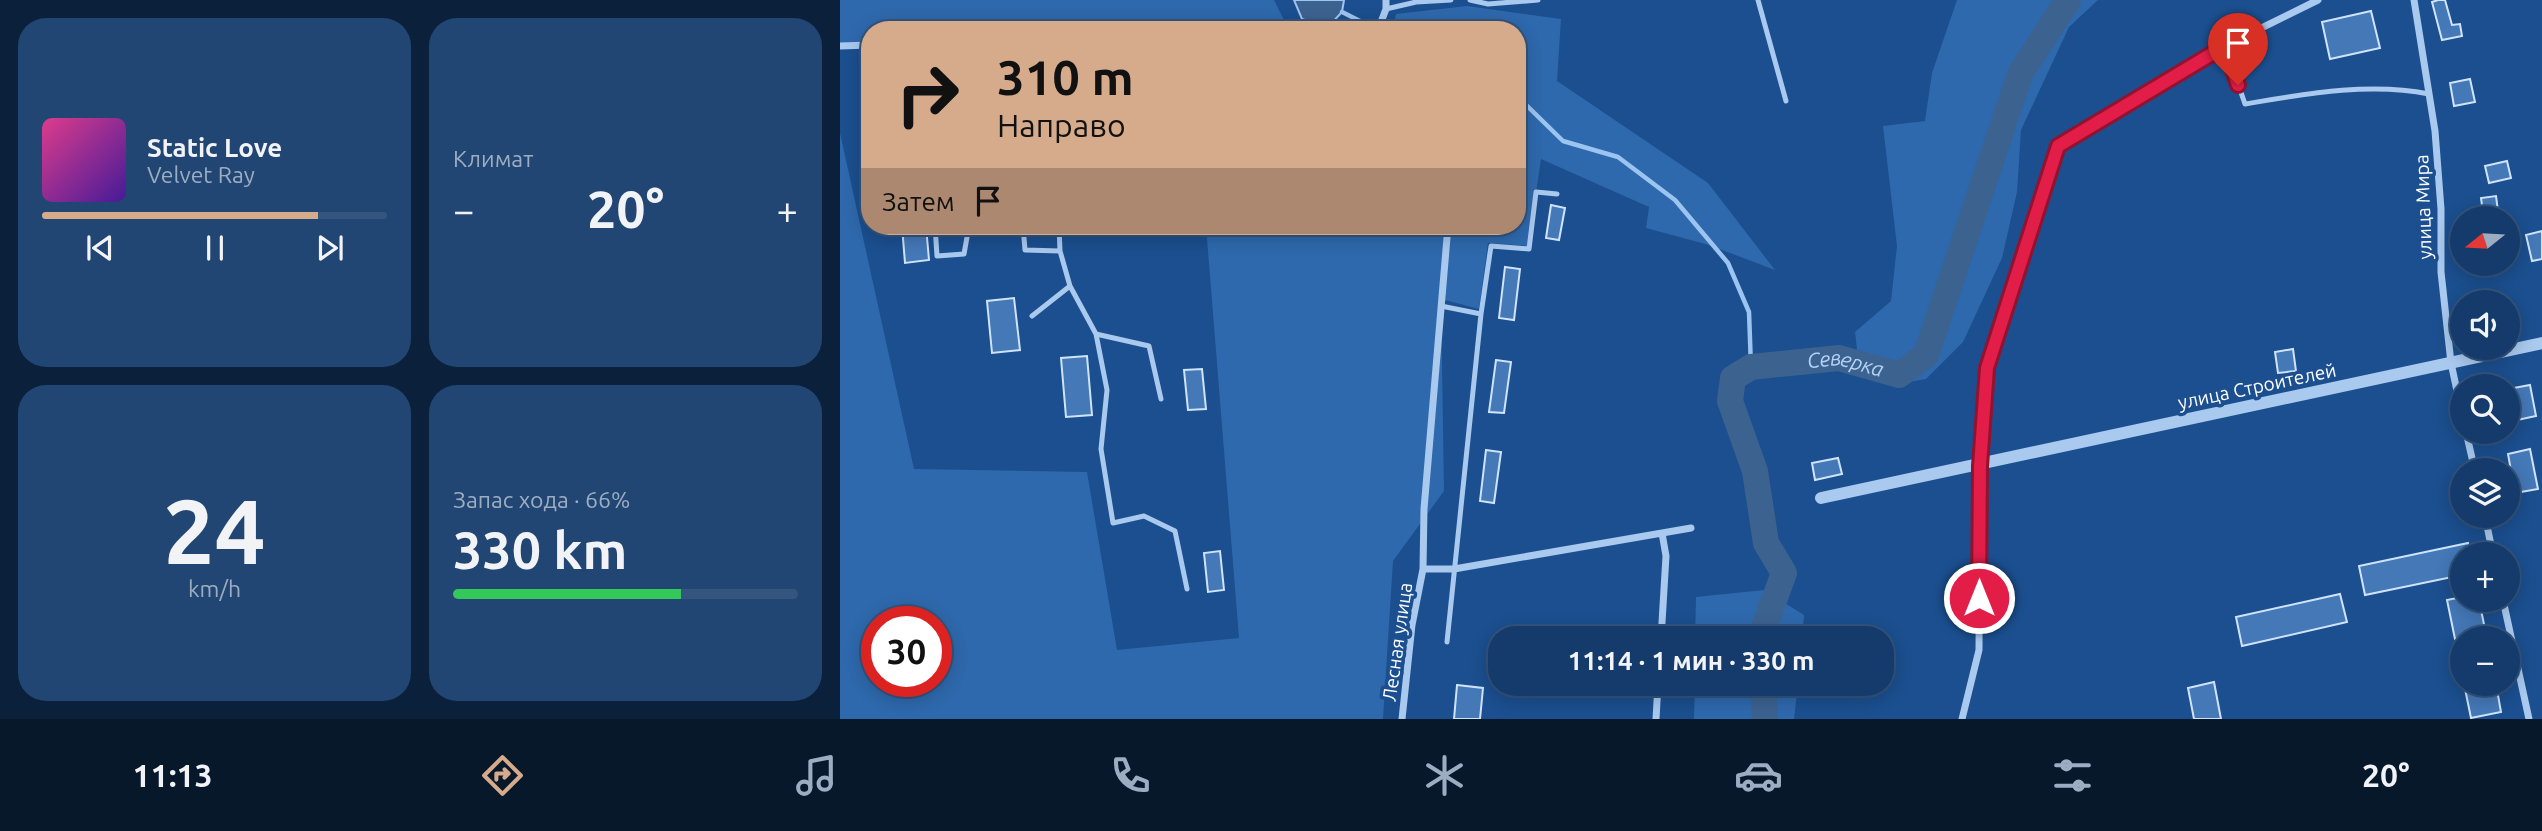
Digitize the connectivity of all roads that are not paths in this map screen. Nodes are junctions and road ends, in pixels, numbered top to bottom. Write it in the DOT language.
graph roads {
  1 [pos="1451,0"];
  2 [pos="1470,0"];
  3 [pos="1538,0"];
  4 [pos="1758,0"];
  5 [pos="2318,0"];
  6 [pos="2414,0"];
  7 [pos="1386,4"];
  8 [pos="1381,21"];
  9 [pos="861,45"];
  10 [pos="840,46"];
  11 [pos="2225,46"];
  12 [pos="2429,94"];
  13 [pos="1786,101"];
  14 [pos="1558,194"];
  15 [pos="936,235"];
  16 [pos="967,235"];
  17 [pos="1024,235"];
  18 [pos="1059,235"];
  19 [pos="1447,235"];
  20 [pos="1060,251"];
  21 [pos="1070,286"];
  22 [pos="1441,306"];
  23 [pos="1481,314"];
  24 [pos="1032,316"];
  25 [pos="1096,334"];
  26 [pos="2542,343"];
  27 [pos="2451,363"];
  28 [pos="2453,374"];
  29 [pos="1161,399"];
  30 [pos="1980,466"];
  31 [pos="1821,498"];
  32 [pos="1691,528"];
  33 [pos="1662,533"];
  34 [pos="1423,569"];
  35 [pos="1454,569"];
  36 [pos="1186,589"];
  37 [pos="2506,612"];
  38 [pos="1662,626"];
  39 [pos="1447,642"];
  40 [pos="1657,696"];
  41 [pos="1402,719"];
  42 [pos="1656,719"];
  43 [pos="1962,719"];
  44 [pos="2529,719"];
  1 -- 7 [label="lane"];
  2 -- 3 [label="lane"];
  4 -- 13 [label="lane"];
  5 -- 11 [label="street"];
  6 -- 12 [label="street, улица Мира"];
  7 -- 8 [label="street"];
  9 -- 10 [label="street"];
  11 -- 12 [label="lane"];
  11 -- 30 [label="street"];
  12 -- 27 [label="street, улица Мира"];
  14 -- 23 [label="lane"];
  15 -- 16 [label="lane"];
  17 -- 20 [label="lane"];
  18 -- 20 [label="lane"];
  19 -- 22 [label="street, Лесная улица"];
  20 -- 21 [label="lane"];
  21 -- 24 [label="lane"];
  21 -- 25 [label="lane"];
  22 -- 23 [label="lane"];
  22 -- 34 [label="street, Лесная улица"];
  23 -- 35 [label="lane"];
  25 -- 29 [label="lane"];
  25 -- 36 [label="lane"];
  26 -- 27 [label="street, улица Строителей"];
  27 -- 28 [label="street, улица Мира"];
  27 -- 30 [label="street, улица Строителей"];
  30 -- 31 [label="street, улица Строителей"];
  30 -- 43 [label="street"];
  32 -- 33 [label="street"];
  33 -- 35 [label="street"];
  33 -- 38 [label="street"];
  34 -- 35 [label="street"];
  34 -- 41 [label="street, Лесная улица"];
  35 -- 39 [label="lane"];
  37 -- 44 [label="street"];
  40 -- 42 [label="street"];
}
